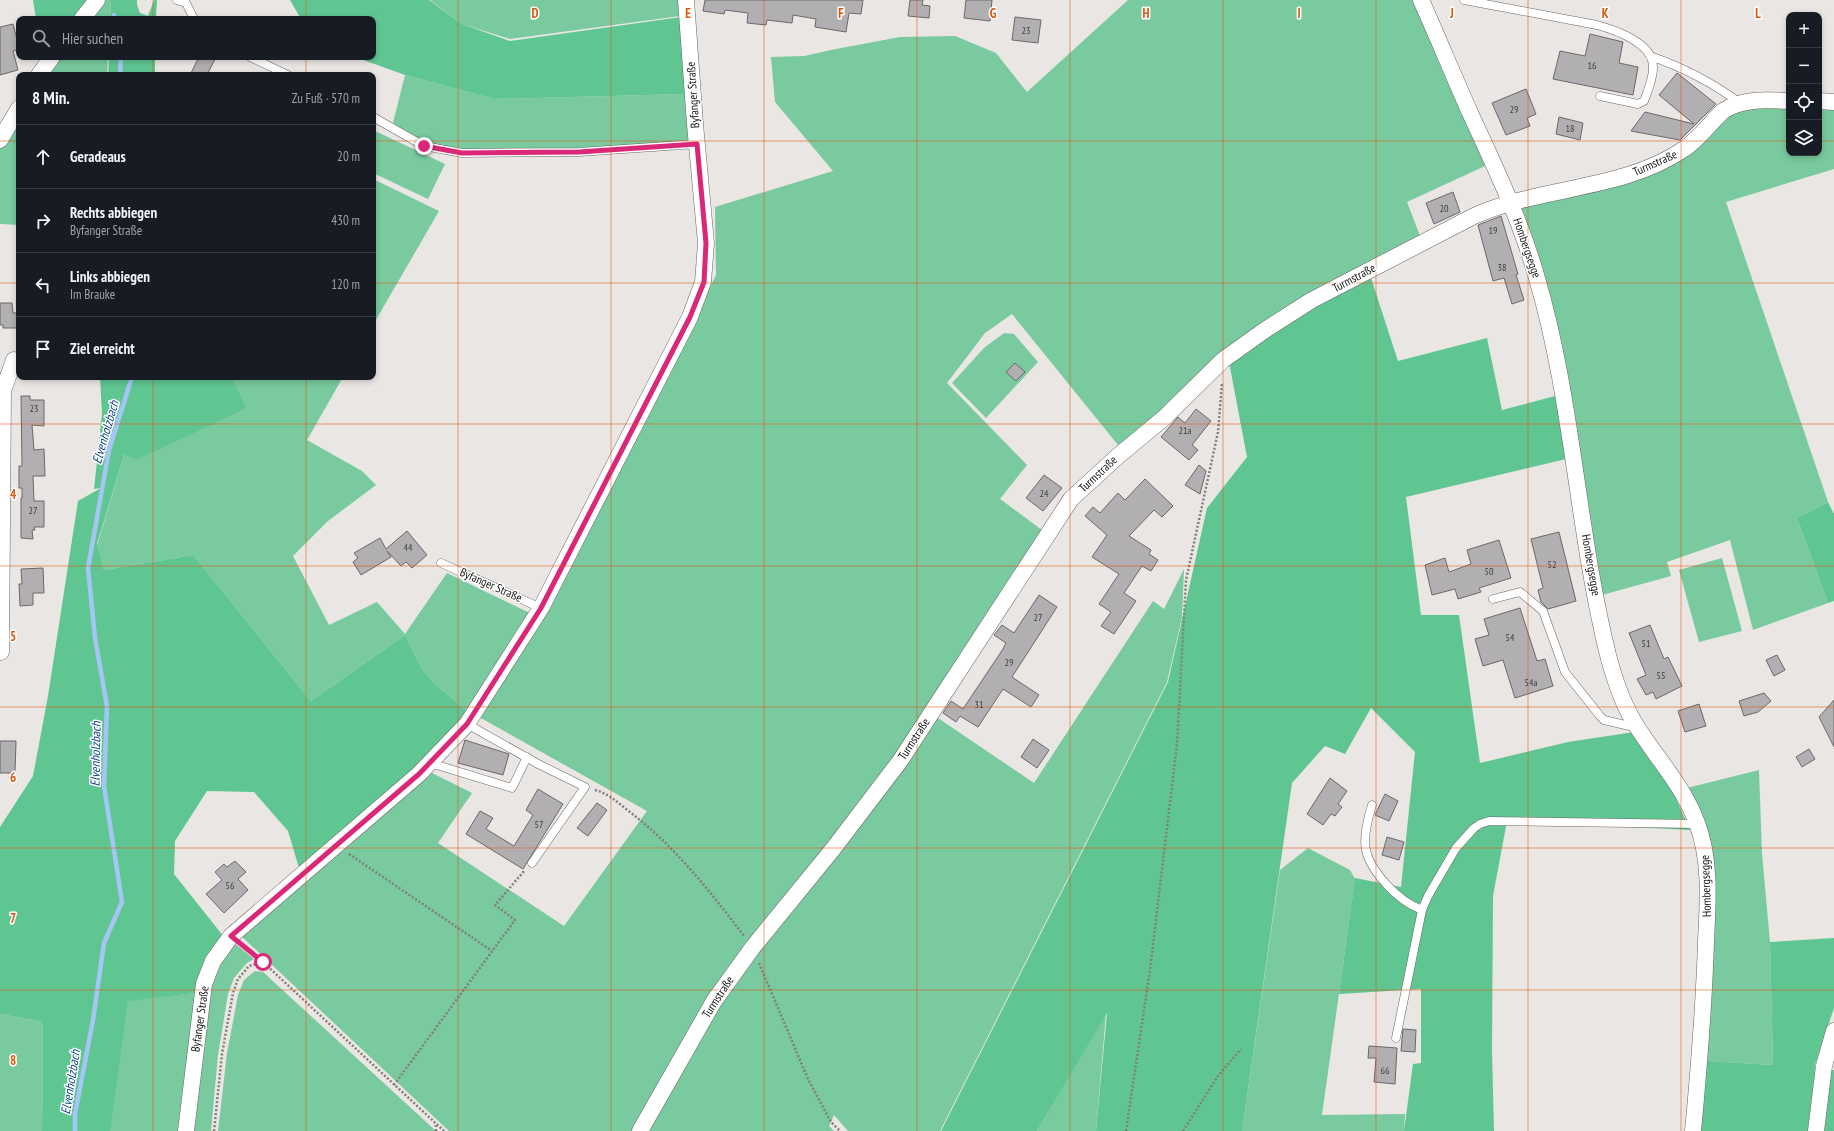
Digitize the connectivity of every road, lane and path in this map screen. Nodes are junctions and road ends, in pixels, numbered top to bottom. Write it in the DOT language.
graph roads {
  1 [pos="97,0"];
  2 [pos="176,0"];
  3 [pos="686,0"];
  4 [pos="1422,0"];
  5 [pos="1464,0"];
  6 [pos="84,16"];
  7 [pos="192,16"];
  8 [pos="1650,56"];
  9 [pos="50,60"];
  10 [pos="256,60"];
  11 [pos="42,72"];
  12 [pos="282,72"];
  13 [pos="1600,96"];
  14 [pos="1786,101"];
  15 [pos="1822,102"];
  16 [pos="1834,102"];
  17 [pos="1740,103"];
  18 [pos="16,113"];
  19 [pos="376,119"];
  20 [pos="0,140"];
  21 [pos="697,144"];
  22 [pos="1511,203"];
  23 [pos="14,360"];
  24 [pos="1223,360"];
  25 [pos="2,501"];
  26 [pos="441,563"];
  27 [pos="1493,599"];
  28 [pos="541,608"];
  29 [pos="1,652"];
  30 [pos="467,724"];
  31 [pos="1638,728"];
  32 [pos="526,758"];
  33 [pos="430,763"];
  34 [pos="584,787"];
  35 [pos="1372,805"];
  36 [pos="1698,824"];
  37 [pos="336,845"];
  38 [pos="532,864"];
  39 [pos="1422,910"];
  40 [pos="231,936"];
  41 [pos="753,947"];
  42 [pos="492,951"];
  43 [pos="263,962"];
  44 [pos="1834,1031"];
  45 [pos="1396,1038"];
  46 [pos="1241,1049"];
  47 [pos="394,1085"];
  48 [pos="436,1124"];
  49 [pos="186,1131"];
  50 [pos="214,1131"];
  51 [pos="436,1131"];
  52 [pos="444,1131"];
  53 [pos="640,1131"];
  54 [pos="840,1131"];
  55 [pos="1126,1131"];
  56 [pos="1183,1131"];
  57 [pos="1693,1131"];
  58 [pos="1816,1131"];
  1 -- 6 [label="street"];
  2 -- 7 [label="lane"];
  3 -- 21 [label="street, Byfanger Straße"];
  4 -- 22 [label="street, Hombergsegge"];
  5 -- 8 [label="lane"];
  8 -- 13 [label="lane"];
  8 -- 17 [label="lane"];
  9 -- 11 [label="street"];
  10 -- 12 [label="lane"];
  14 -- 17 [label="street, Turmstraße"];
  15 -- 16 [label="street"];
  17 -- 22 [label="street, Turmstraße"];
  18 -- 20 [label="street"];
  19 -- 21 [label="lane"];
  21 -- 28 [label="street, Byfanger Straße"];
  22 -- 24 [label="street, Turmstraße"];
  22 -- 31 [label="street, Hombergsegge"];
  23 -- 25 [label="street"];
  24 -- 41 [label="street, Turmstraße"];
  24 -- 55 [label="path"];
  25 -- 29 [label="street"];
  26 -- 28 [label="lane, Byfanger Straße"];
  27 -- 31 [label="lane"];
  28 -- 30 [label="street, Byfanger Straße"];
  30 -- 32 [label="lane"];
  30 -- 33 [label="street, Byfanger Straße"];
  31 -- 36 [label="street, Hombergsegge"];
  32 -- 33 [label="lane"];
  32 -- 34 [label="lane"];
  33 -- 37 [label="street, Byfanger Straße"];
  34 -- 38 [label="lane"];
  34 -- 41 [label="path"];
  35 -- 39 [label="lane"];
  36 -- 39 [label="lane"];
  36 -- 57 [label="street, Hombergsegge"];
  37 -- 40 [label="street, Byfanger Straße"];
  37 -- 42 [label="path"];
  38 -- 42 [label="path"];
  39 -- 45 [label="lane"];
  40 -- 43 [label="path"];
  40 -- 49 [label="street, Byfanger Straße"];
  41 -- 53 [label="street, Turmstraße"];
  41 -- 54 [label="path"];
  42 -- 47 [label="path"];
  43 -- 47 [label="path"];
  43 -- 50 [label="path"];
  44 -- 58 [label="street"];
  46 -- 56 [label="path"];
  47 -- 48 [label="path"];
  48 -- 51 [label="path"];
  48 -- 52 [label="path"];
}
